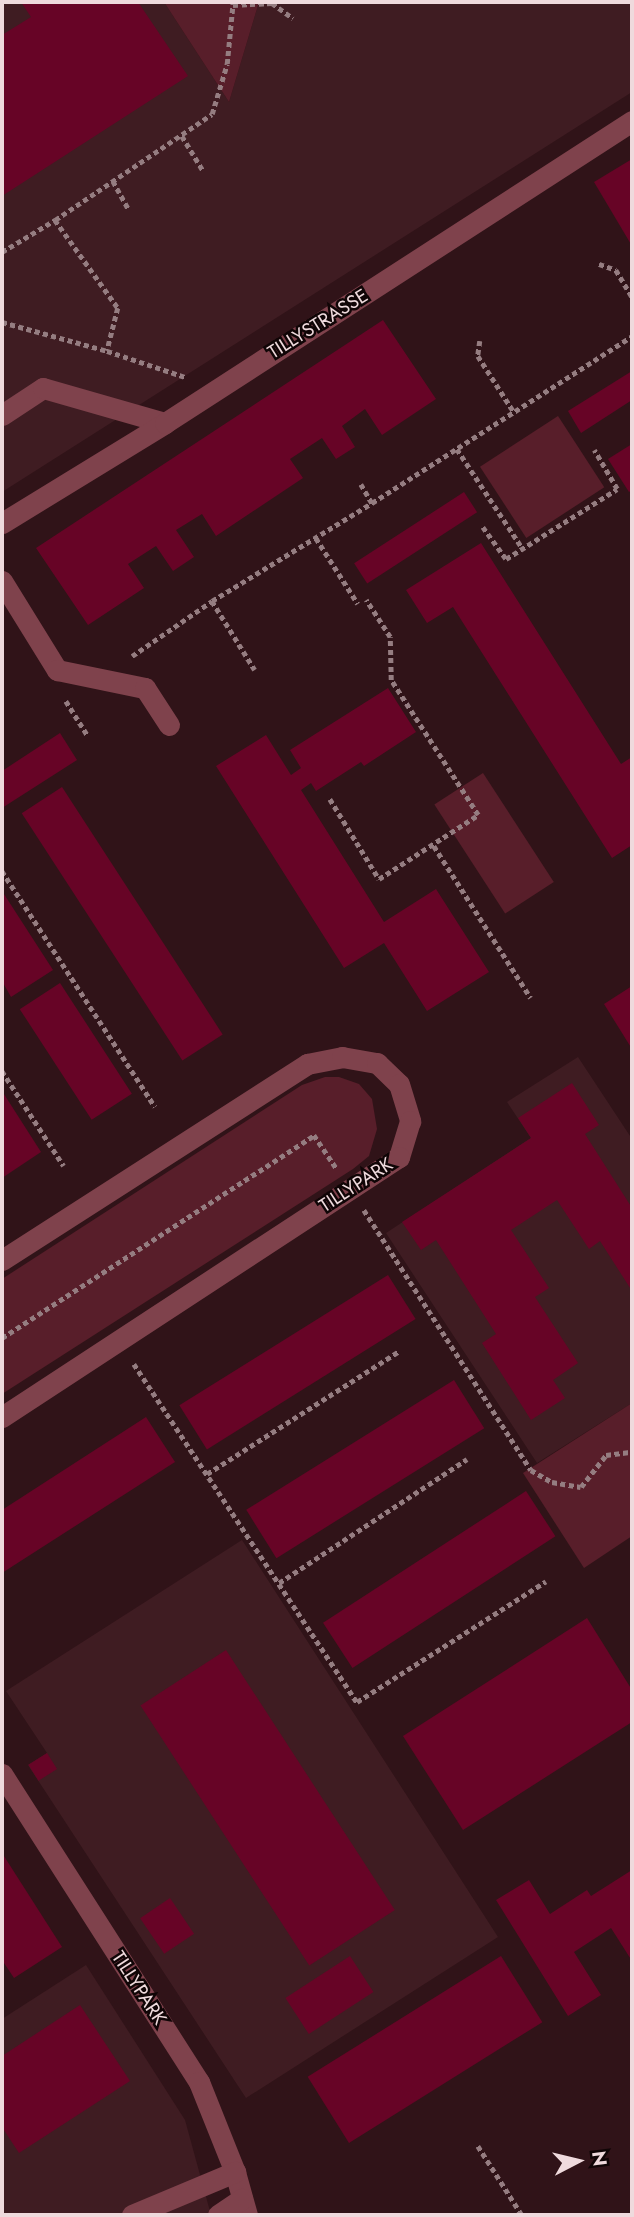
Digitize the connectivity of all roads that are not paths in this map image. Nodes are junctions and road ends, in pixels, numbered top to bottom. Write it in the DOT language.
graph roads {
  1 [pos="632,121"];
  2 [pos="2,415"];
  3 [pos="165,423"];
  4 [pos="2,523"];
  5 [pos="2,581"];
  6 [pos="169,725"];
  7 [pos="2,1260"];
  8 [pos="2,1417"];
  9 [pos="2,1774"];
  10 [pos="235,2172"];
  11 [pos="245,2207"];
  12 [pos="132,2215"];
  13 [pos="218,2215"];
  1 -- 3 [label="street, TILLYSTRASSE"];
  2 -- 3 [label="street"];
  3 -- 4 [label="street, TILLYSTRASSE"];
  5 -- 6 [label="street"];
  7 -- 8 [label="street, TILLYPARK"];
  9 -- 10 [label="street, TILLYPARK"];
  10 -- 11 [label="street, TILLYPARK"];
  10 -- 12 [label="street"];
  11 -- 13 [label="street"];
}
